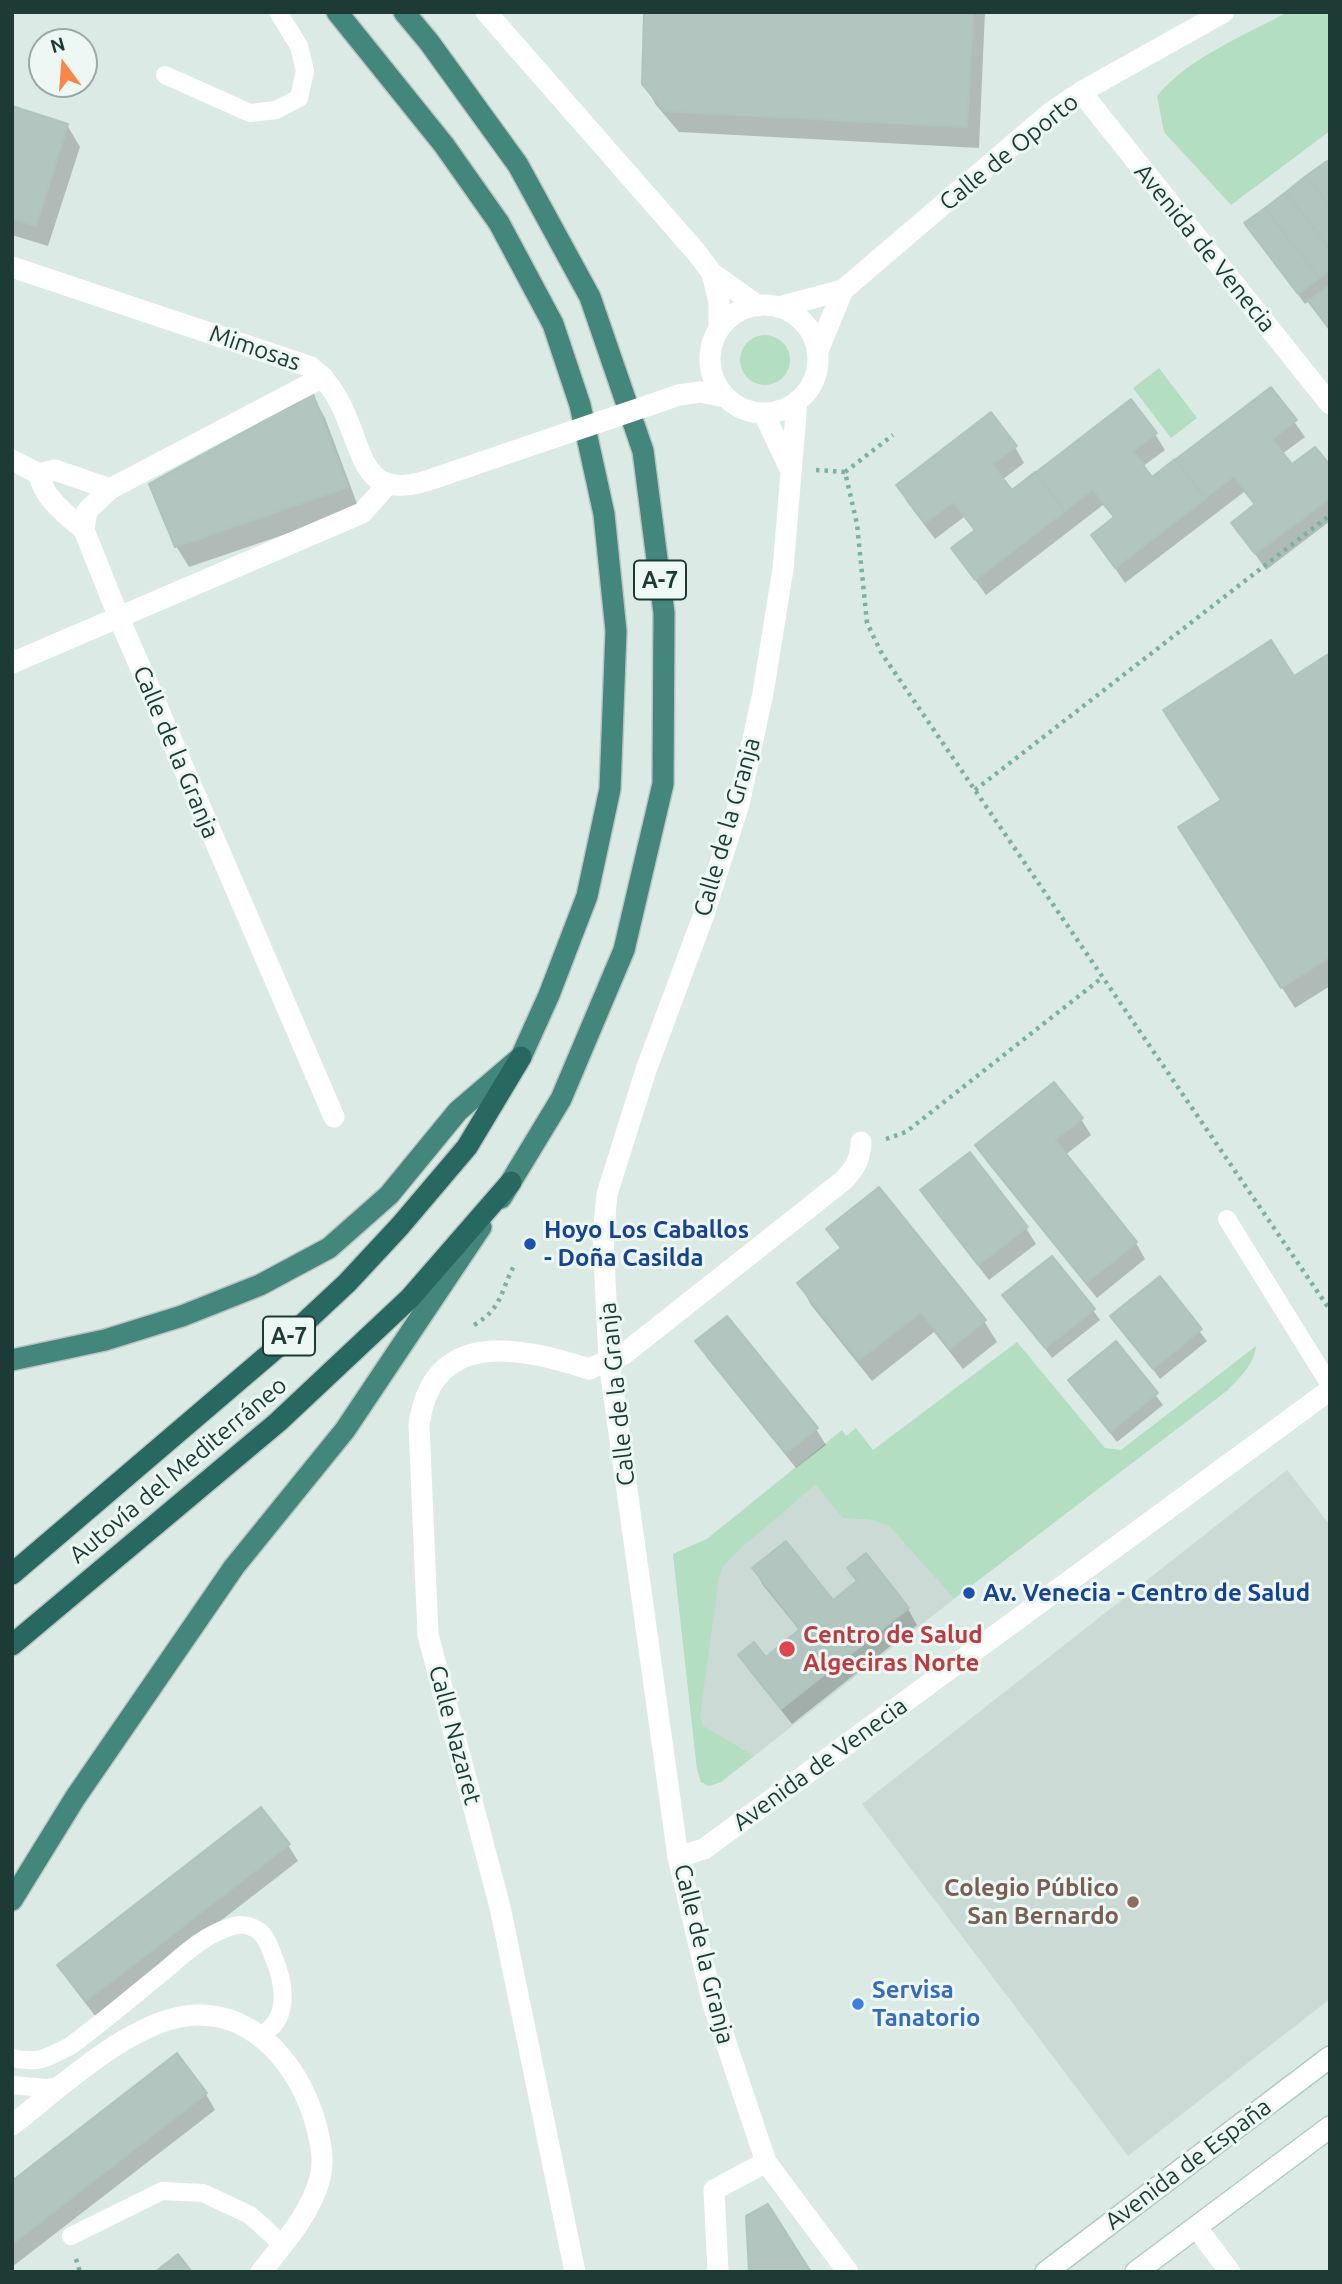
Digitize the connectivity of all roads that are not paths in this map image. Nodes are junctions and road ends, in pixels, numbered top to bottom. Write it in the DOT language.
graph roads {
  1 [pos="278,12"];
  2 [pos="337,12"];
  3 [pos="404,12"];
  4 [pos="486,12"];
  5 [pos="1224,12"];
  6 [pos="164,75"];
  7 [pos="1081,92"];
  8 [pos="12,267"];
  9 [pos="712,274"];
  10 [pos="843,290"];
  11 [pos="758,306"];
  12 [pos="779,307"];
  13 [pos="719,329"];
  14 [pos="818,351"];
  15 [pos="710,364"];
  16 [pos="323,377"];
  17 [pos="678,395"];
  18 [pos="725,397"];
  19 [pos="797,401"];
  20 [pos="1330,404"];
  21 [pos="764,414"];
  22 [pos="12,460"];
  23 [pos="790,469"];
  24 [pos="39,474"];
  25 [pos="388,484"];
  26 [pos="110,489"];
  27 [pos="85,520"];
  28 [pos="119,618"];
  29 [pos="12,663"];
  30 [pos="521,1057"];
  31 [pos="334,1117"];
  32 [pos="861,1142"];
  33 [pos="511,1182"];
  34 [pos="1227,1219"];
  35 [pos="12,1360"];
  36 [pos="609,1361"];
  37 [pos="1330,1387"];
  38 [pos="12,1574"];
  39 [pos="12,1645"];
  40 [pos="678,1857"];
  41 [pos="12,1900"];
  42 [pos="259,2035"];
  43 [pos="1330,2057"];
  44 [pos="12,2058"];
  45 [pos="12,2085"];
  46 [pos="63,2085"];
  47 [pos="12,2125"];
  48 [pos="1330,2127"];
  49 [pos="766,2162"];
  50 [pos="1197,2228"];
  51 [pos="71,2236"];
  52 [pos="283,2245"];
  53 [pos="261,2272"];
  54 [pos="575,2272"];
  55 [pos="718,2272"];
  56 [pos="848,2272"];
  57 [pos="1046,2272"];
  58 [pos="1136,2272"];
  59 [pos="1230,2272"];
  1 -- 6 [label="lane"];
  2 -- 30 [label="highway, Autovía del Mediterráneo / A-7"];
  3 -- 33 [label="highway, Autovía del Mediterráneo / A-7"];
  4 -- 9 [label="street"];
  5 -- 7 [label="street, Calle de Oporto"];
  7 -- 10 [label="street, Calle de Oporto"];
  7 -- 20 [label="street, Avenida de Venecia"];
  8 -- 16 [label="street, Mimosas"];
  9 -- 11 [label="street"];
  9 -- 13 [label="street"];
  10 -- 12 [label="street, Calle de Oporto"];
  10 -- 14 [label="street, Calle de Oporto"];
  11 -- 12 [label="street"];
  11 -- 13 [label="street"];
  12 -- 14 [label="street"];
  13 -- 15 [label="street"];
  14 -- 19 [label="street"];
  15 -- 17 [label="street"];
  15 -- 18 [label="street"];
  16 -- 25 [label="street, Mimosas"];
  16 -- 26 [label="street"];
  17 -- 18 [label="street"];
  17 -- 25 [label="street, bridge"];
  18 -- 21 [label="street"];
  19 -- 21 [label="street"];
  19 -- 23 [label="street, Calle de la Granja"];
  21 -- 23 [label="street, Calle de la Granja"];
  22 -- 24 [label="street"];
  23 -- 36 [label="street, Calle de la Granja"];
  24 -- 26 [label="street"];
  24 -- 27 [label="street, Calle de la Granja"];
  25 -- 28 [label="street"];
  26 -- 27 [label="street"];
  27 -- 28 [label="street, Calle de la Granja"];
  28 -- 29 [label="street"];
  28 -- 31 [label="street, Calle de la Granja"];
  30 -- 35 [label="highway"];
  30 -- 38 [label="highway, Autovía del Mediterráneo / A-7"];
  32 -- 36 [label="street"];
  33 -- 39 [label="highway, Autovía del Mediterráneo / A-7"];
  33 -- 41 [label="highway"];
  34 -- 37 [label="lane"];
  36 -- 40 [label="street, Calle de la Granja"];
  36 -- 54 [label="street, Calle Nazaret"];
  37 -- 40 [label="street, Avenida de Venecia"];
  40 -- 49 [label="street, Calle de la Granja"];
  42 -- 44 [label="lane"];
  42 -- 46 [label="street"];
  42 -- 52 [label="street"];
  43 -- 57 [label="street, Avenida de España"];
  45 -- 46 [label="lane"];
  46 -- 47 [label="street"];
  48 -- 50 [label="street"];
  49 -- 55 [label="street"];
  49 -- 56 [label="street, Calle de la Granja"];
  50 -- 58 [label="street"];
  50 -- 59 [label="street"];
  51 -- 52 [label="lane"];
  52 -- 53 [label="street"];
}
